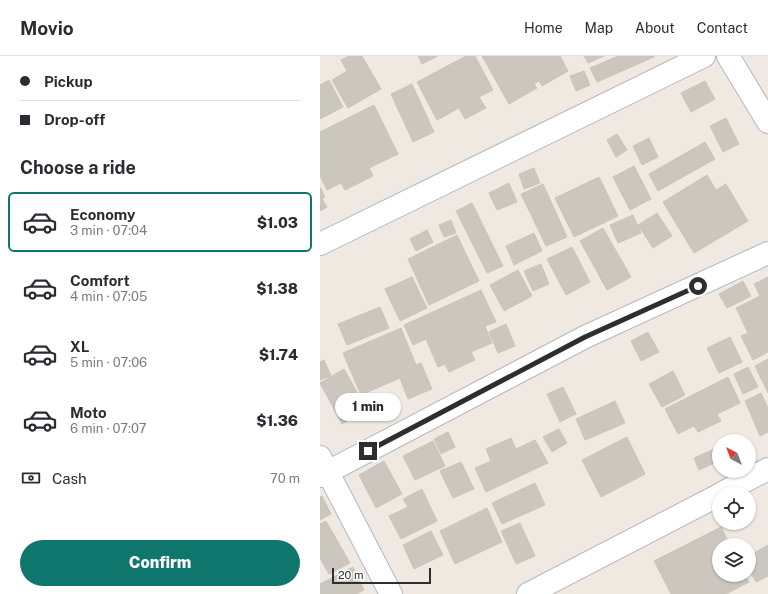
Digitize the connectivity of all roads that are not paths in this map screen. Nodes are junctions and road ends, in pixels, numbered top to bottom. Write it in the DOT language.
graph roads {
  1 [pos="704,56"];
  2 [pos="728,56"];
  3 [pos="768,122"];
  4 [pos="320,244"];
  5 [pos="768,253"];
  6 [pos="323,469"];
  7 [pos="768,469"];
  8 [pos="735,486"];
  9 [pos="712,499"];
  10 [pos="391,594"];
  11 [pos="528,594"];
  1 -- 4 [label="street"];
  2 -- 3 [label="street"];
  5 -- 6 [label="street"];
  6 -- 10 [label="street"];
  7 -- 8 [label="street"];
  9 -- 11 [label="street"];
}
